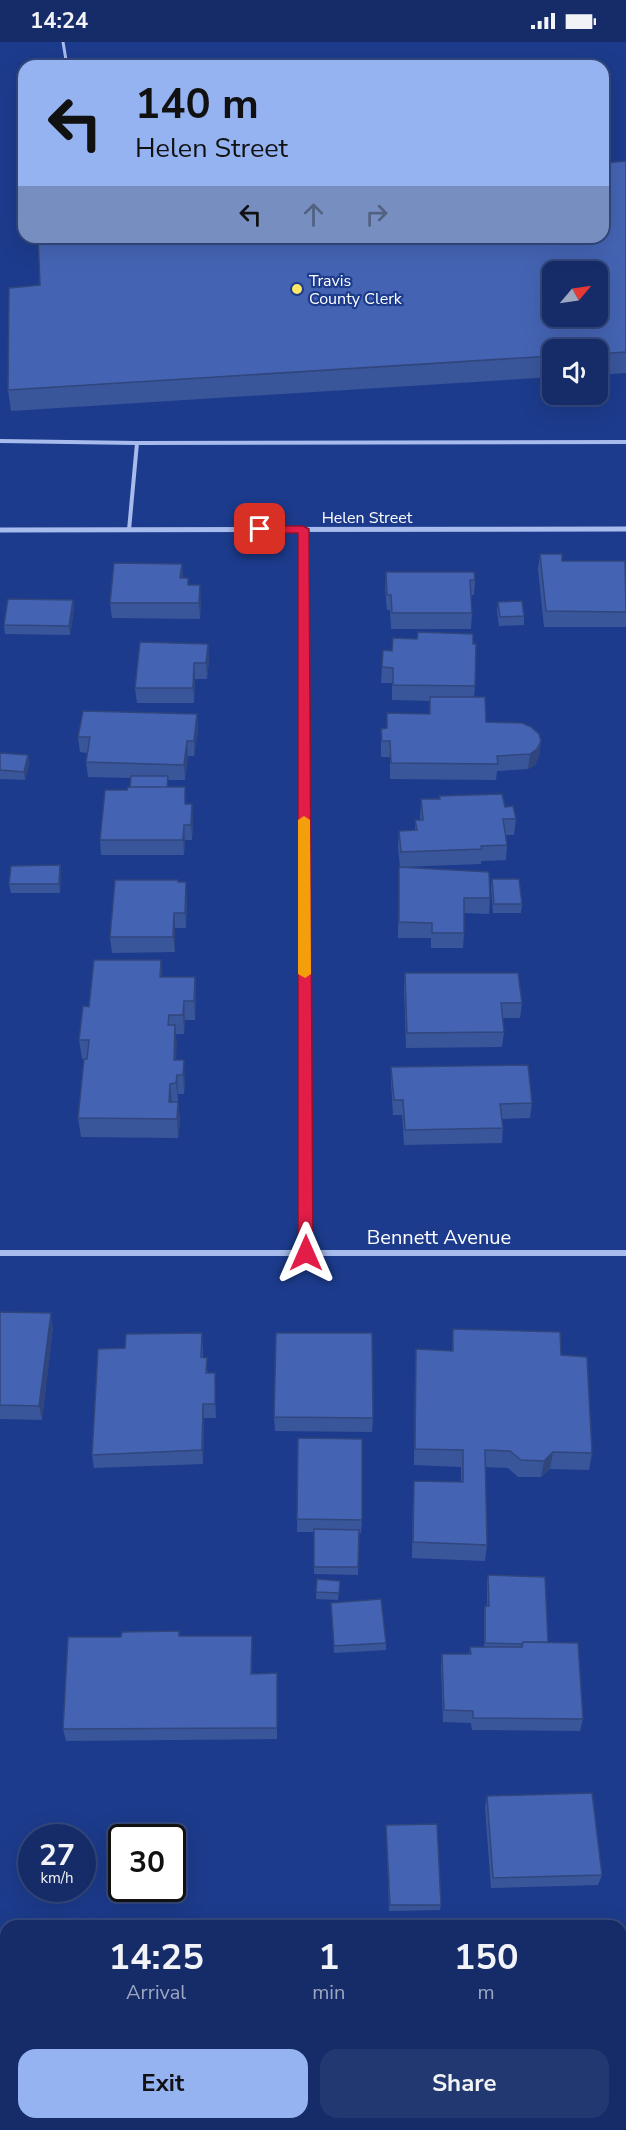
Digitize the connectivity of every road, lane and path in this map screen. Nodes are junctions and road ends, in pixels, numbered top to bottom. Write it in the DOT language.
graph roads {
  1 [pos="63,42"];
  2 [pos="66,60"];
  3 [pos="0,441"];
  4 [pos="626,442"];
  5 [pos="137,443"];
  6 [pos="303,529"];
  7 [pos="626,529"];
  8 [pos="0,530"];
  9 [pos="129,530"];
  10 [pos="0,1253"];
  11 [pos="306,1253"];
  12 [pos="626,1253"];
  1 -- 2 [label="lane"];
  3 -- 5 [label="lane"];
  4 -- 5 [label="lane"];
  5 -- 9 [label="lane"];
  6 -- 7 [label="street, Helen Street"];
  6 -- 9 [label="street, Helen Street"];
  6 -- 11 [label="street"];
  8 -- 9 [label="street, Helen Street"];
  10 -- 11 [label="street, Bennett Avenue"];
  11 -- 12 [label="street, Bennett Avenue"];
}
